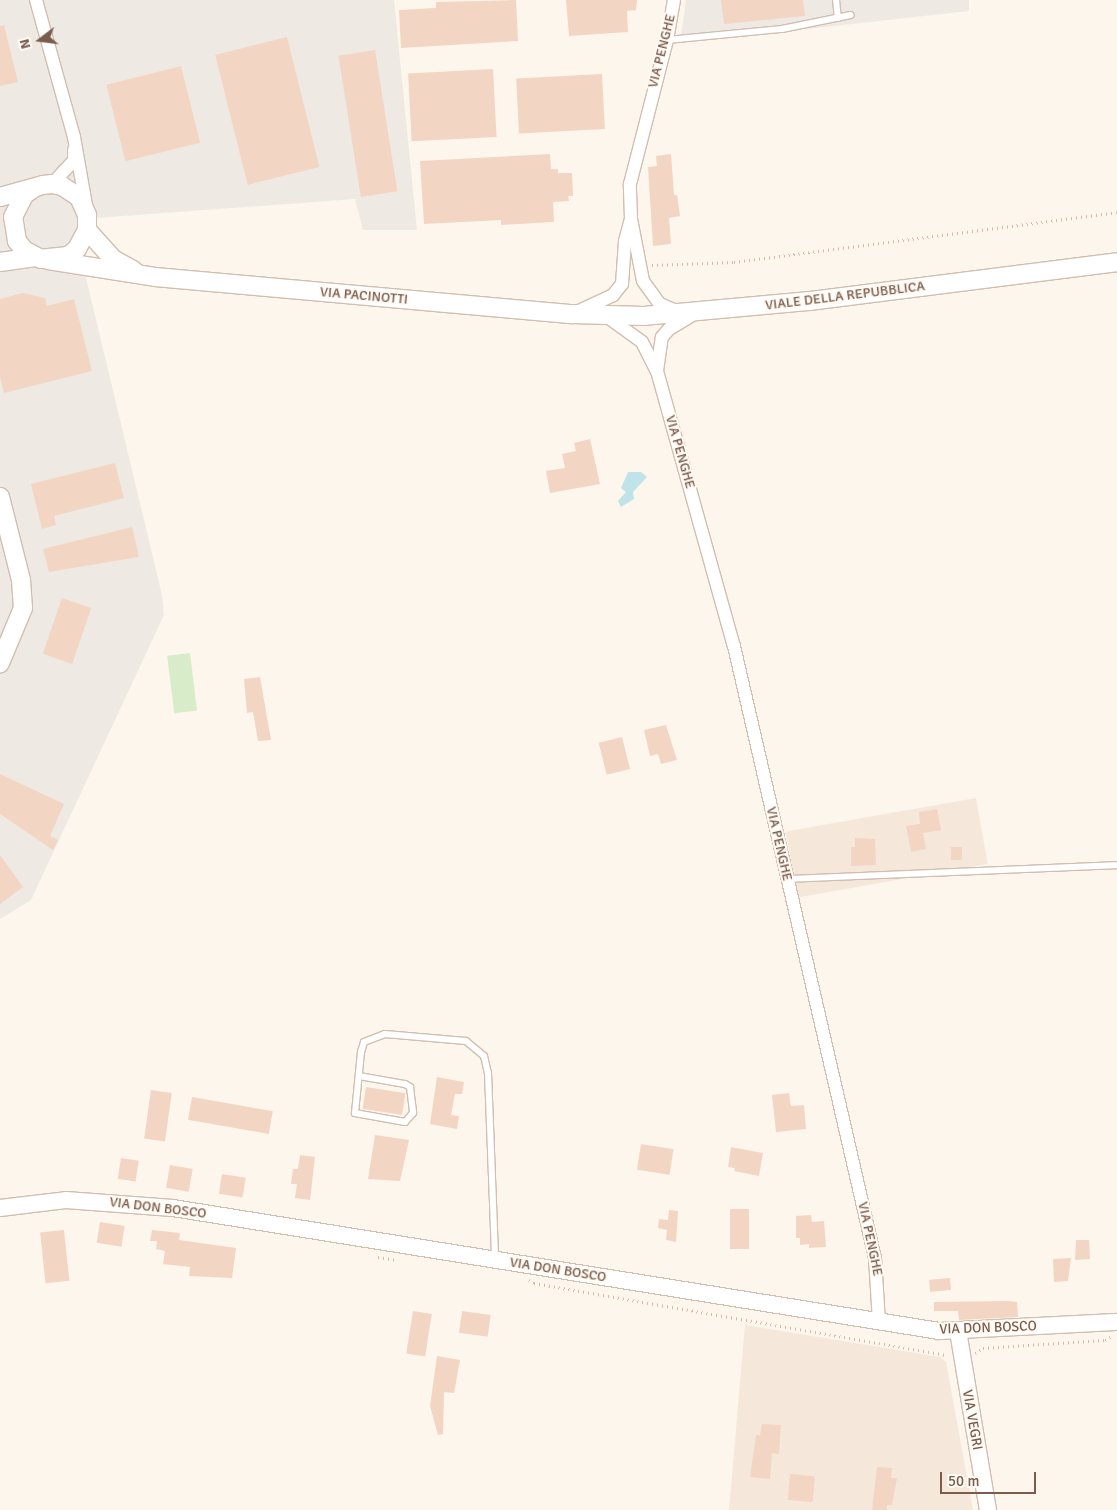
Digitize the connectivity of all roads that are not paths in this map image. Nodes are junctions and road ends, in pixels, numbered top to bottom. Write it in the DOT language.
graph roads {
  1 [pos="29,0"];
  2 [pos="674,0"];
  3 [pos="836,0"];
  4 [pos="38,5"];
  5 [pos="851,16"];
  6 [pos="838,18"];
  7 [pos="667,40"];
  8 [pos="74,137"];
  9 [pos="52,184"];
  10 [pos="34,188"];
  11 [pos="0,197"];
  12 [pos="631,219"];
  13 [pos="87,223"];
  14 [pos="41,259"];
  15 [pos="0,262"];
  16 [pos="1117,262"];
  17 [pos="155,276"];
  18 [pos="572,314"];
  19 [pos="694,314"];
  20 [pos="605,315"];
  21 [pos="657,371"];
  22 [pos="0,497"];
  23 [pos="0,663"];
  24 [pos="1117,865"];
  25 [pos="788,879"];
  26 [pos="359,1076"];
  27 [pos="0,1208"];
  28 [pos="495,1260"];
  29 [pos="879,1321"];
  30 [pos="1117,1322"];
  31 [pos="958,1331"];
  32 [pos="988,1510"];
  1 -- 4 [label="street"];
  2 -- 7 [label="street, VIA PENGHE"];
  3 -- 6 [label="lane"];
  4 -- 8 [label="street"];
  5 -- 6 [label="lane"];
  6 -- 7 [label="lane"];
  7 -- 12 [label="street, VIA PENGHE"];
  8 -- 9 [label="street"];
  8 -- 13 [label="street"];
  9 -- 10 [label="main road"];
  9 -- 13 [label="main road"];
  10 -- 11 [label="main road"];
  10 -- 14 [label="main road"];
  12 -- 18 [label="street, VIA PENGHE"];
  12 -- 19 [label="street, VIA PENGHE"];
  13 -- 14 [label="main road"];
  13 -- 17 [label="main road"];
  14 -- 15 [label="main road"];
  14 -- 17 [label="main road"];
  16 -- 19 [label="main road, VIALE DELLA REPUBBLICA"];
  17 -- 18 [label="main road, VIA PACINOTTI"];
  18 -- 20 [label="main road, VIALE DELLA REPUBBLICA"];
  19 -- 20 [label="main road, VIALE DELLA REPUBBLICA"];
  19 -- 21 [label="street, VIA PENGHE"];
  20 -- 21 [label="street, VIA PENGHE"];
  21 -- 25 [label="street, VIA PENGHE"];
  22 -- 23 [label="main road"];
  24 -- 25 [label="lane"];
  25 -- 29 [label="street, VIA PENGHE"];
  26 -- 26 [label="lane"];
  26 -- 28 [label="lane"];
  27 -- 28 [label="street, VIA DON BOSCO"];
  28 -- 29 [label="street, VIA DON BOSCO"];
  29 -- 31 [label="street, VIA DON BOSCO"];
  30 -- 31 [label="street, VIA DON BOSCO"];
  31 -- 32 [label="street, VIA VEGRI"];
}
